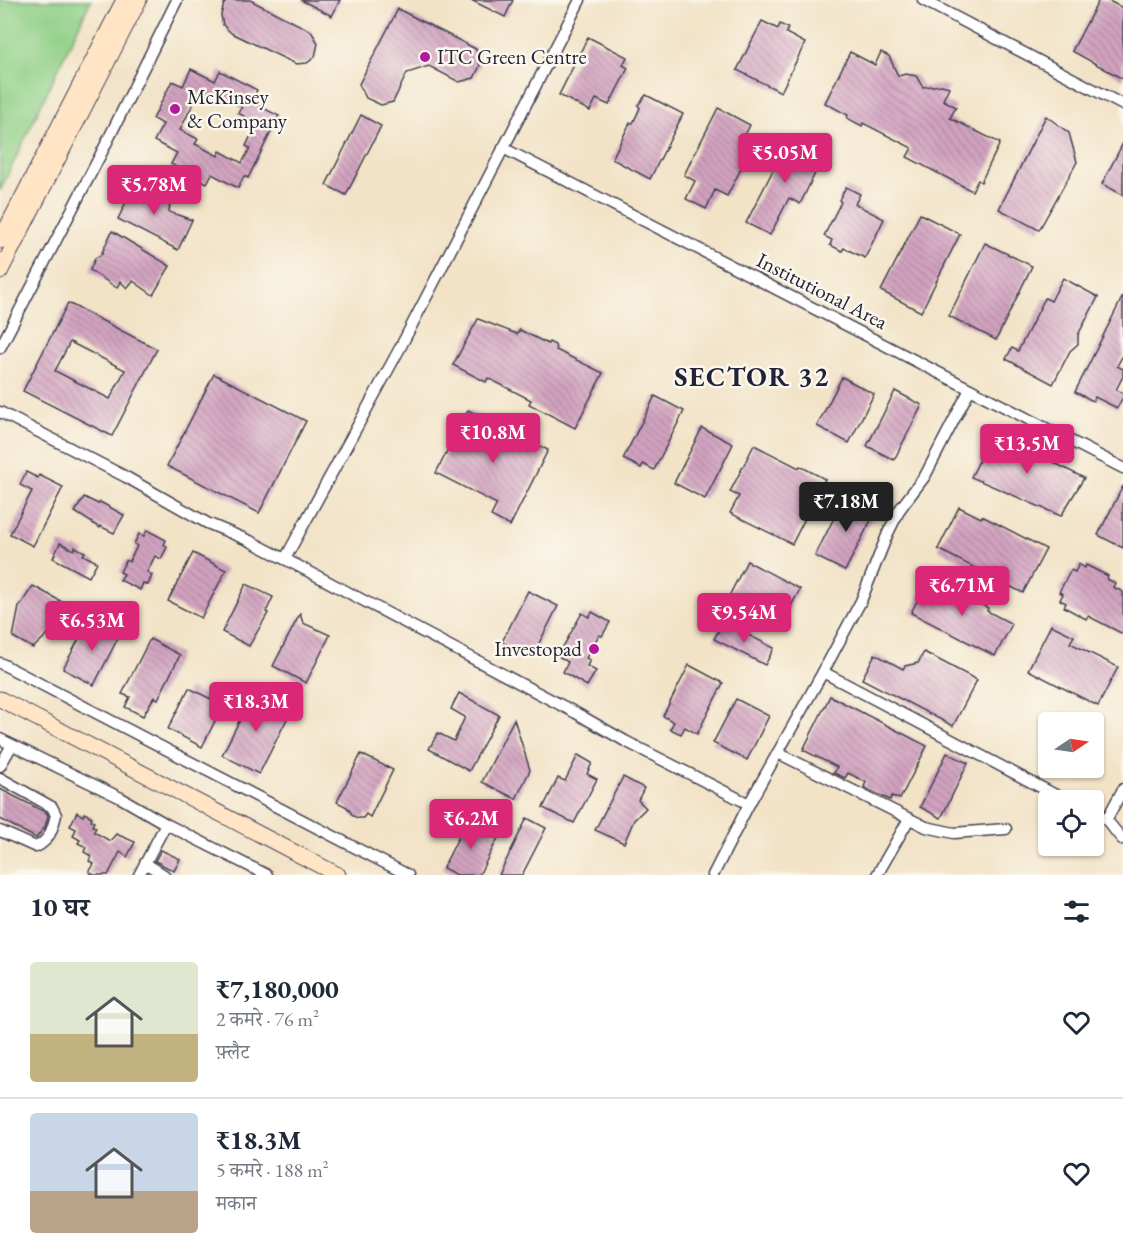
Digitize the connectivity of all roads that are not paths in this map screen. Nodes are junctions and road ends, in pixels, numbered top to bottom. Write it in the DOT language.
graph roads {
  1 [pos="124,0"];
  2 [pos="139,0"];
  3 [pos="177,0"];
  4 [pos="580,0"];
  5 [pos="923,0"];
  6 [pos="1123,105"];
  7 [pos="503,148"];
  8 [pos="0,241"];
  9 [pos="0,272"];
  10 [pos="0,348"];
  11 [pos="970,389"];
  12 [pos="0,412"];
  13 [pos="1123,468"];
  14 [pos="285,559"];
  15 [pos="0,663"];
  16 [pos="823,672"];
  17 [pos="0,699"];
  18 [pos="0,739"];
  19 [pos="12,745"];
  20 [pos="778,753"];
  21 [pos="0,765"];
  22 [pos="0,778"];
  23 [pos="1123,789"];
  24 [pos="1046,790"];
  25 [pos="749,804"];
  26 [pos="1106,818"];
  27 [pos="909,819"];
  28 [pos="165,824"];
  29 [pos="1006,829"];
  30 [pos="0,831"];
  31 [pos="1122,838"];
  32 [pos="145,863"];
  33 [pos="247,870"];
  34 [pos="331,873"];
  35 [pos="138,875"];
  36 [pos="164,875"];
  37 [pos="267,875"];
  38 [pos="408,875"];
  39 [pos="714,875"];
  40 [pos="877,875"];
  1 -- 8 [label="main road"];
  2 -- 9 [label="main road"];
  3 -- 10 [label="street"];
  4 -- 7 [label="street"];
  5 -- 6 [label="street"];
  7 -- 11 [label="street, Institutional Area"];
  7 -- 14 [label="street"];
  11 -- 13 [label="street, Institutional Area"];
  11 -- 16 [label="street"];
  12 -- 14 [label="street"];
  14 -- 25 [label="street"];
  15 -- 38 [label="street"];
  16 -- 20 [label="street"];
  16 -- 24 [label="street"];
  17 -- 34 [label="main road"];
  18 -- 19 [label="street"];
  19 -- 21 [label="street"];
  19 -- 28 [label="street"];
  20 -- 25 [label="street"];
  20 -- 27 [label="street"];
  22 -- 30 [label="street"];
  23 -- 26 [label="street"];
  25 -- 39 [label="street"];
  26 -- 31 [label="street"];
  27 -- 29 [label="street"];
  27 -- 40 [label="street"];
  28 -- 32 [label="street"];
  28 -- 33 [label="street"];
  32 -- 35 [label="street"];
  32 -- 36 [label="street"];
  33 -- 37 [label="street"];
}
